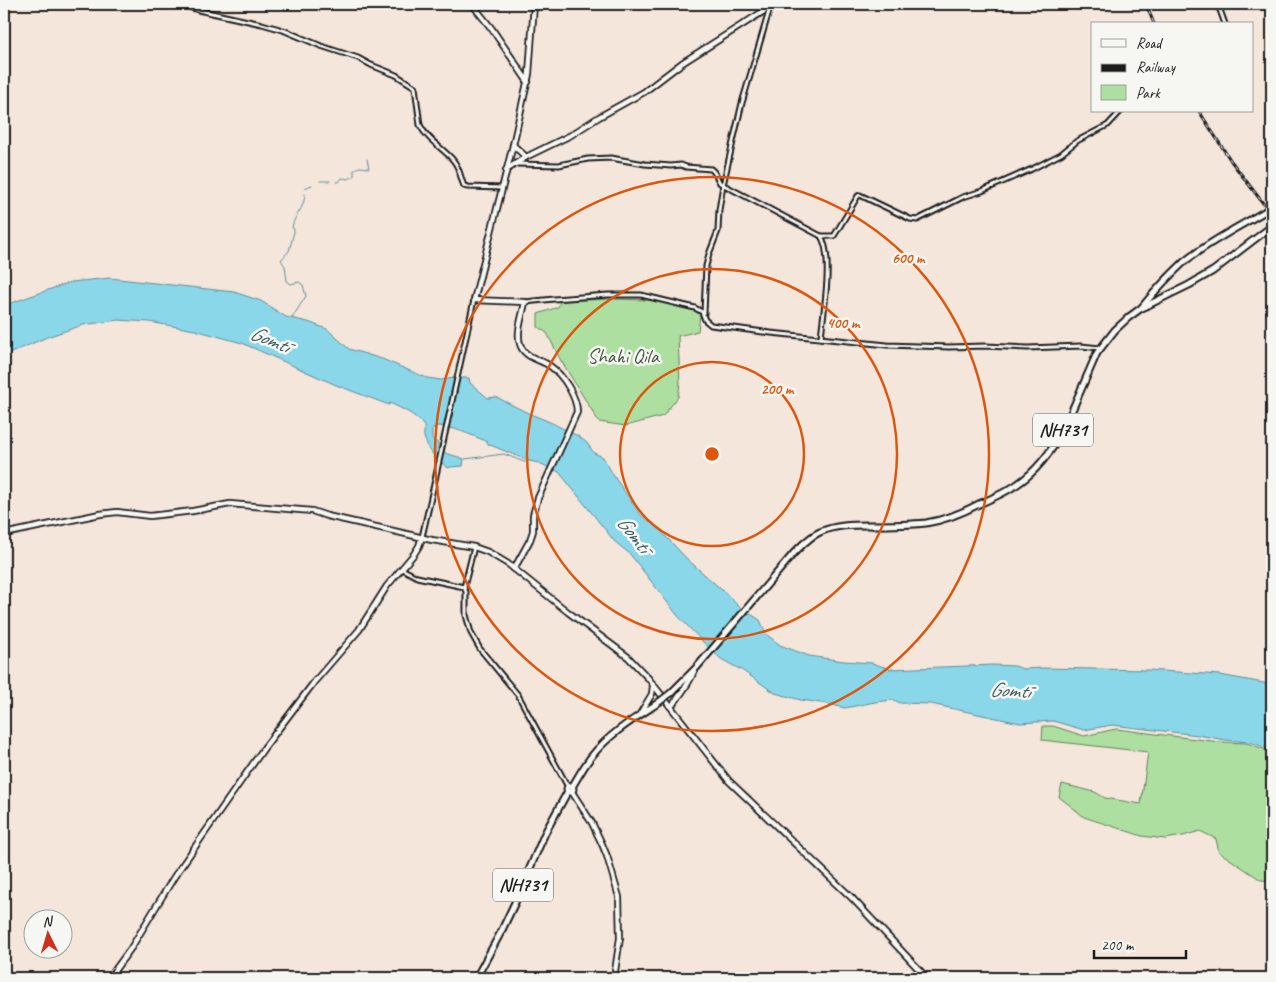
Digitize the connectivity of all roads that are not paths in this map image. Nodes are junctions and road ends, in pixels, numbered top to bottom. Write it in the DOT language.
graph roads {
  1 [pos="179,4"];
  2 [pos="472,4"];
  3 [pos="534,4"];
  4 [pos="1215,4"];
  5 [pos="773,6"];
  6 [pos="1224,22"];
  7 [pos="528,82"];
  8 [pos="1120,112"];
  9 [pos="513,146"];
  10 [pos="526,156"];
  11 [pos="515,164"];
  12 [pos="506,170"];
  13 [pos="723,185"];
  14 [pos="502,188"];
  15 [pos="1272,207"];
  16 [pos="1272,226"];
  17 [pos="821,236"];
  18 [pos="474,300"];
  19 [pos="526,302"];
  20 [pos="1140,309"];
  21 [pos="704,315"];
  22 [pos="821,338"];
  23 [pos="1100,348"];
  24 [pos="4,534"];
  25 [pos="422,537"];
  26 [pos="474,547"];
  27 [pos="402,569"];
  28 [pos="514,569"];
  29 [pos="464,588"];
  30 [pos="696,669"];
  31 [pos="653,684"];
  32 [pos="671,707"];
  33 [pos="638,716"];
  34 [pos="570,789"];
  35 [pos="109,978"];
  36 [pos="476,978"];
  37 [pos="614,978"];
  38 [pos="927,978"];
  1 -- 14 [label="street"];
  2 -- 7 [label="main road"];
  3 -- 7 [label="main road"];
  4 -- 6 [label="street"];
  5 -- 10 [label="main road"];
  5 -- 13 [label="street"];
  7 -- 9 [label="main road"];
  8 -- 17 [label="street"];
  9 -- 10 [label="main road"];
  9 -- 12 [label="main road"];
  10 -- 11 [label="main road"];
  11 -- 12 [label="main road"];
  11 -- 13 [label="street"];
  12 -- 14 [label="main road"];
  13 -- 17 [label="street"];
  13 -- 21 [label="street"];
  14 -- 18 [label="main road"];
  15 -- 20 [label="highway, NH731"];
  16 -- 20 [label="highway, NH731"];
  17 -- 22 [label="street"];
  18 -- 19 [label="main road"];
  18 -- 25 [label="street"];
  19 -- 21 [label="street"];
  19 -- 28 [label="main road"];
  20 -- 23 [label="highway, NH731"];
  21 -- 22 [label="street"];
  22 -- 23 [label="street"];
  23 -- 30 [label="highway, NH731"];
  24 -- 25 [label="main road"];
  25 -- 26 [label="main road"];
  25 -- 27 [label="main road"];
  26 -- 28 [label="main road"];
  26 -- 29 [label="street"];
  27 -- 29 [label="street"];
  27 -- 35 [label="main road"];
  28 -- 31 [label="main road"];
  29 -- 34 [label="street"];
  30 -- 32 [label="main road"];
  30 -- 33 [label="highway, NH731, bridge"];
  31 -- 32 [label="main road"];
  31 -- 33 [label="main road"];
  32 -- 38 [label="main road"];
  33 -- 34 [label="highway, NH731"];
  34 -- 36 [label="highway, NH731"];
  34 -- 37 [label="main road"];
}
